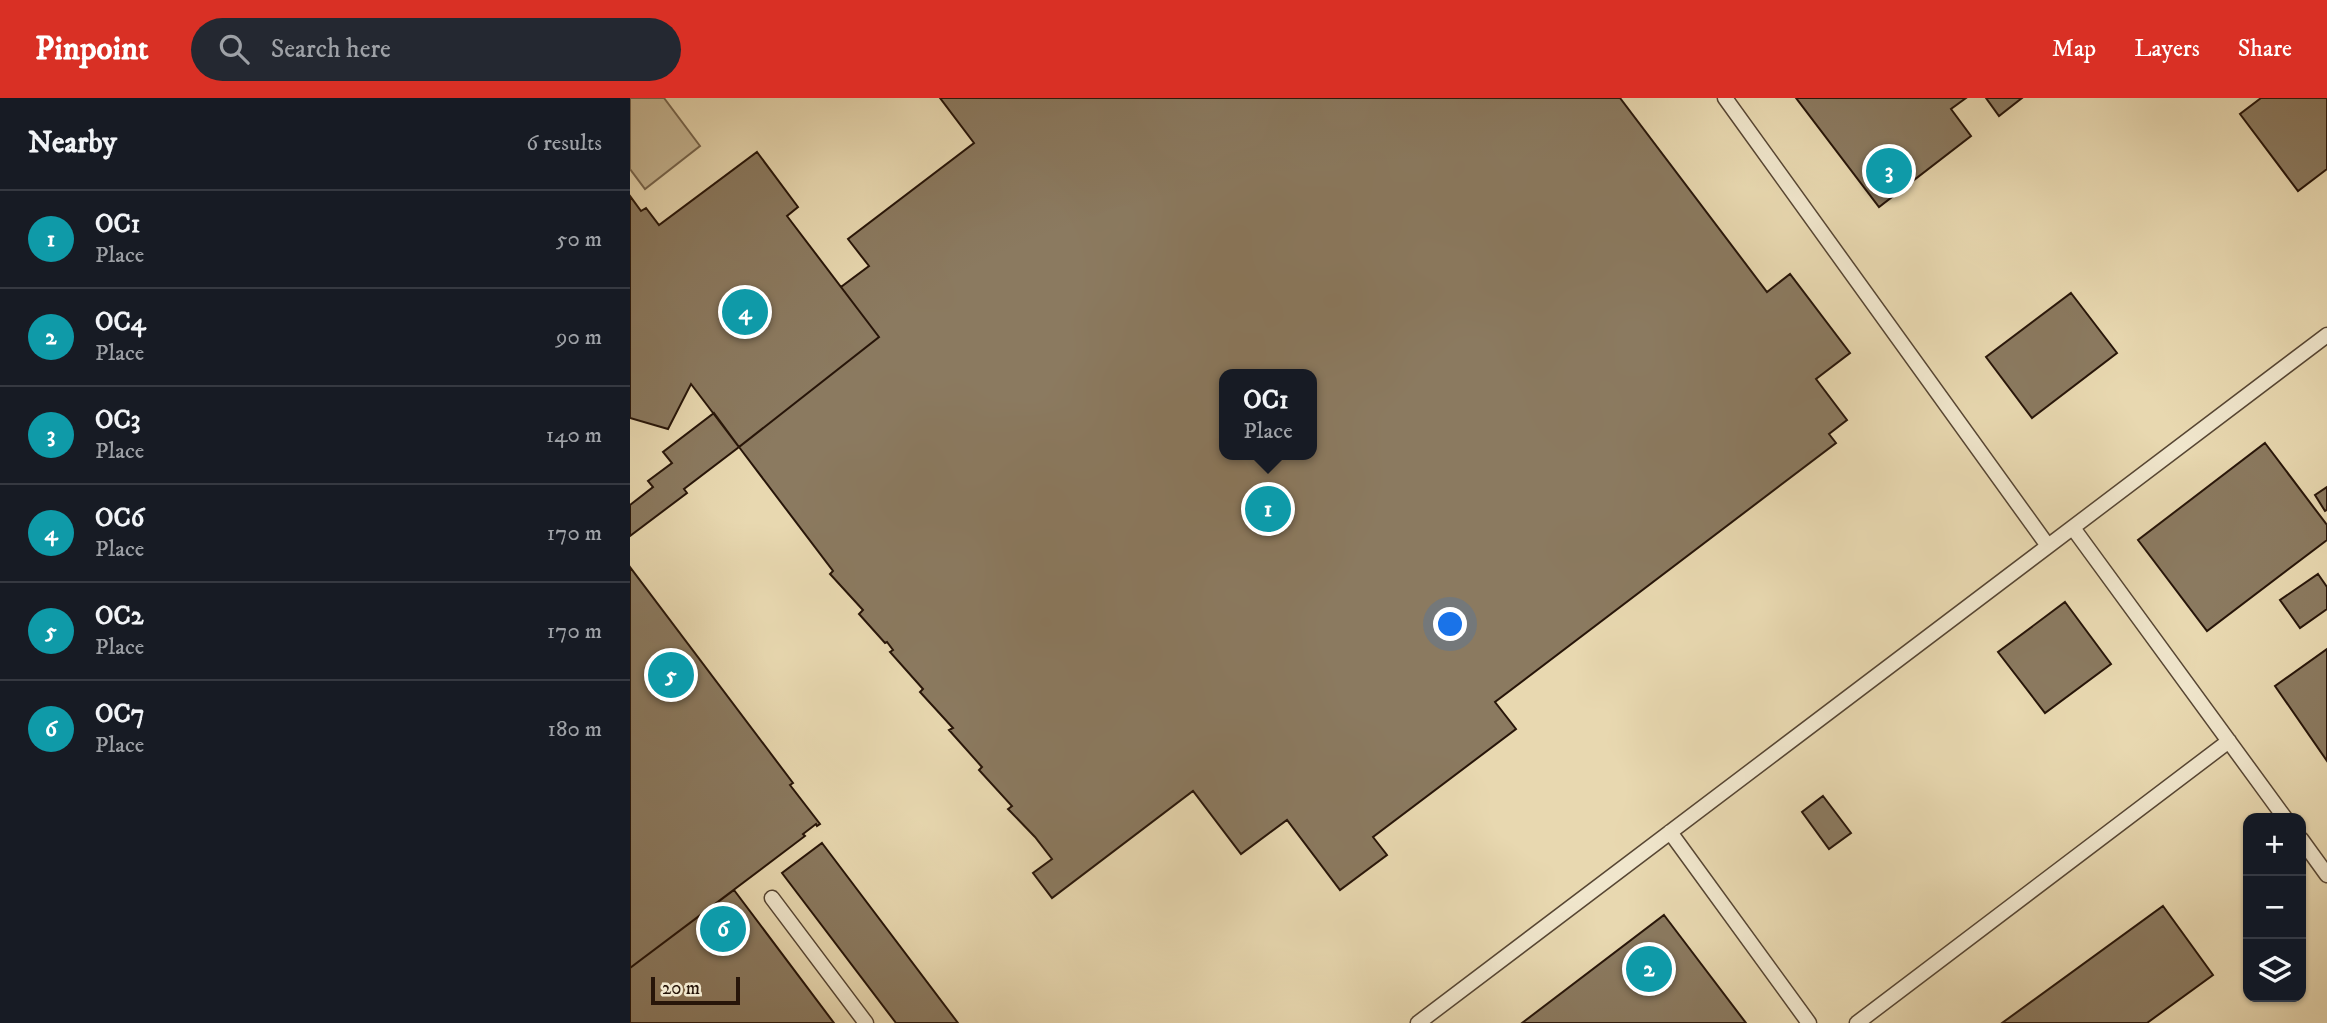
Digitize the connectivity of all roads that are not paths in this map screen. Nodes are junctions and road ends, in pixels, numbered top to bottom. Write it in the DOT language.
graph roads {
  1 [pos="1725,98"];
  2 [pos="2327,335"];
  3 [pos="2073,528"];
  4 [pos="2049,546"];
  5 [pos="2229,741"];
  6 [pos="2281,813"];
  7 [pos="1670,832"];
  8 [pos="2306,846"];
  9 [pos="2327,875"];
  10 [pos="772,898"];
  11 [pos="866,1023"];
  12 [pos="1418,1023"];
  13 [pos="1809,1023"];
  14 [pos="1857,1023"];
  1 -- 4 [label="lane"];
  2 -- 3 [label="lane"];
  3 -- 4 [label="lane"];
  3 -- 5 [label="lane"];
  4 -- 7 [label="lane"];
  5 -- 6 [label="lane"];
  5 -- 14 [label="lane"];
  7 -- 12 [label="lane"];
  7 -- 13 [label="lane"];
  8 -- 9 [label="lane"];
  10 -- 11 [label="lane"];
}
